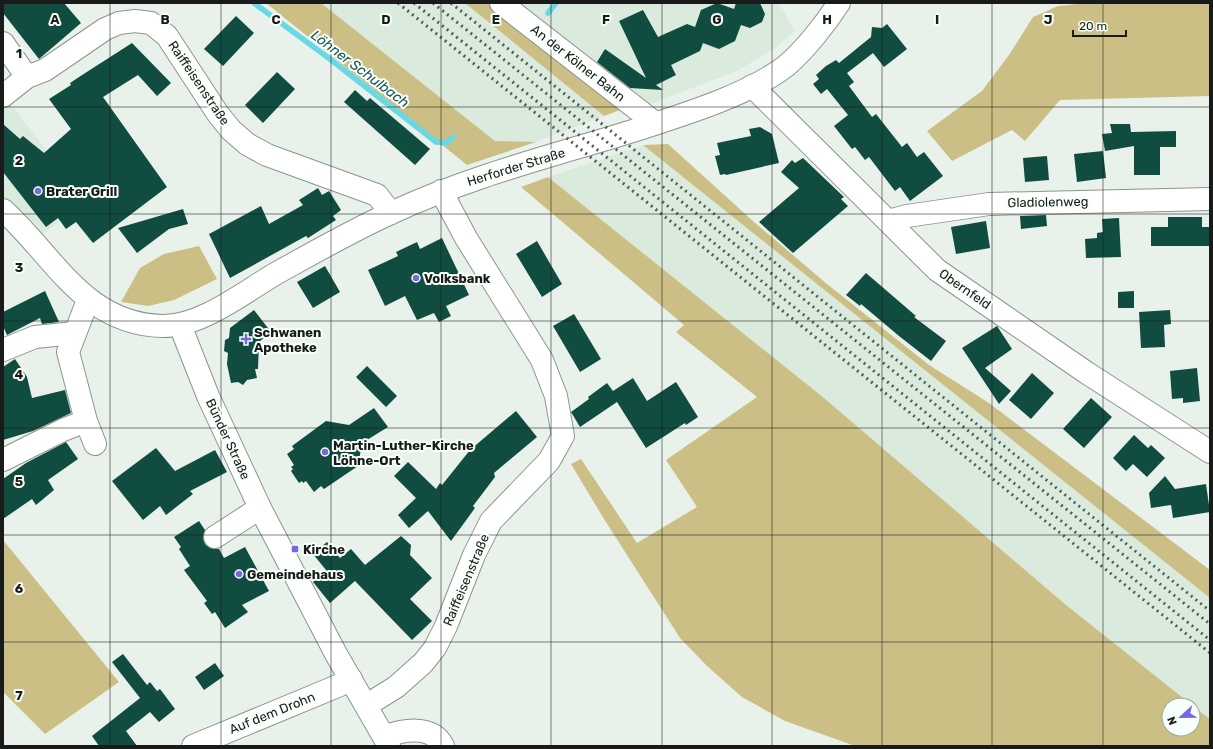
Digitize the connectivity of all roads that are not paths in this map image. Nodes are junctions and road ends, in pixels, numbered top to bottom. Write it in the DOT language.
graph roads {
  1 [pos="501,3"];
  2 [pos="839,3"];
  3 [pos="3,44"];
  4 [pos="27,78"];
  5 [pos="752,86"];
  6 [pos="3,96"];
  7 [pos="655,123"];
  8 [pos="441,191"];
  9 [pos="1210,199"];
  10 [pos="3,210"];
  11 [pos="391,213"];
  12 [pos="888,221"];
  13 [pos="88,300"];
  14 [pos="180,325"];
  15 [pos="75,333"];
  16 [pos="3,350"];
  17 [pos="86,421"];
  18 [pos="95,444"];
  19 [pos="1210,452"];
  20 [pos="3,460"];
  21 [pos="260,508"];
  22 [pos="215,537"];
  23 [pos="351,679"];
  24 [pos="367,705"];
  25 [pos="386,741"];
  26 [pos="193,746"];
  27 [pos="443,746"];
  1 -- 7 [label="street, An der Kölner Bahn"];
  2 -- 5 [label="street, Herforder Straße"];
  3 -- 4 [label="street"];
  4 -- 6 [label="street, Raiffeisenstraße"];
  4 -- 11 [label="street, Raiffeisenstraße"];
  5 -- 7 [label="street, Herforder Straße"];
  5 -- 12 [label="street, Obernfeld"];
  7 -- 8 [label="street, Herforder Straße"];
  8 -- 11 [label="street, Herforder Straße"];
  8 -- 24 [label="street, Raiffeisenstraße"];
  9 -- 12 [label="street, Gladiolenweg"];
  10 -- 13 [label="street"];
  11 -- 14 [label="street, Herforder Straße"];
  12 -- 19 [label="street, Obernfeld"];
  13 -- 14 [label="street"];
  13 -- 15 [label="street"];
  14 -- 21 [label="street, Bünder Straße"];
  15 -- 16 [label="street"];
  15 -- 17 [label="street"];
  17 -- 18 [label="street"];
  17 -- 20 [label="street"];
  21 -- 22 [label="street"];
  21 -- 23 [label="street, Bünder Straße"];
  23 -- 24 [label="street, Bünder Straße"];
  23 -- 26 [label="street, Auf dem Drohn"];
  24 -- 25 [label="street, Bünder Straße"];
  25 -- 27 [label="street"];
}
